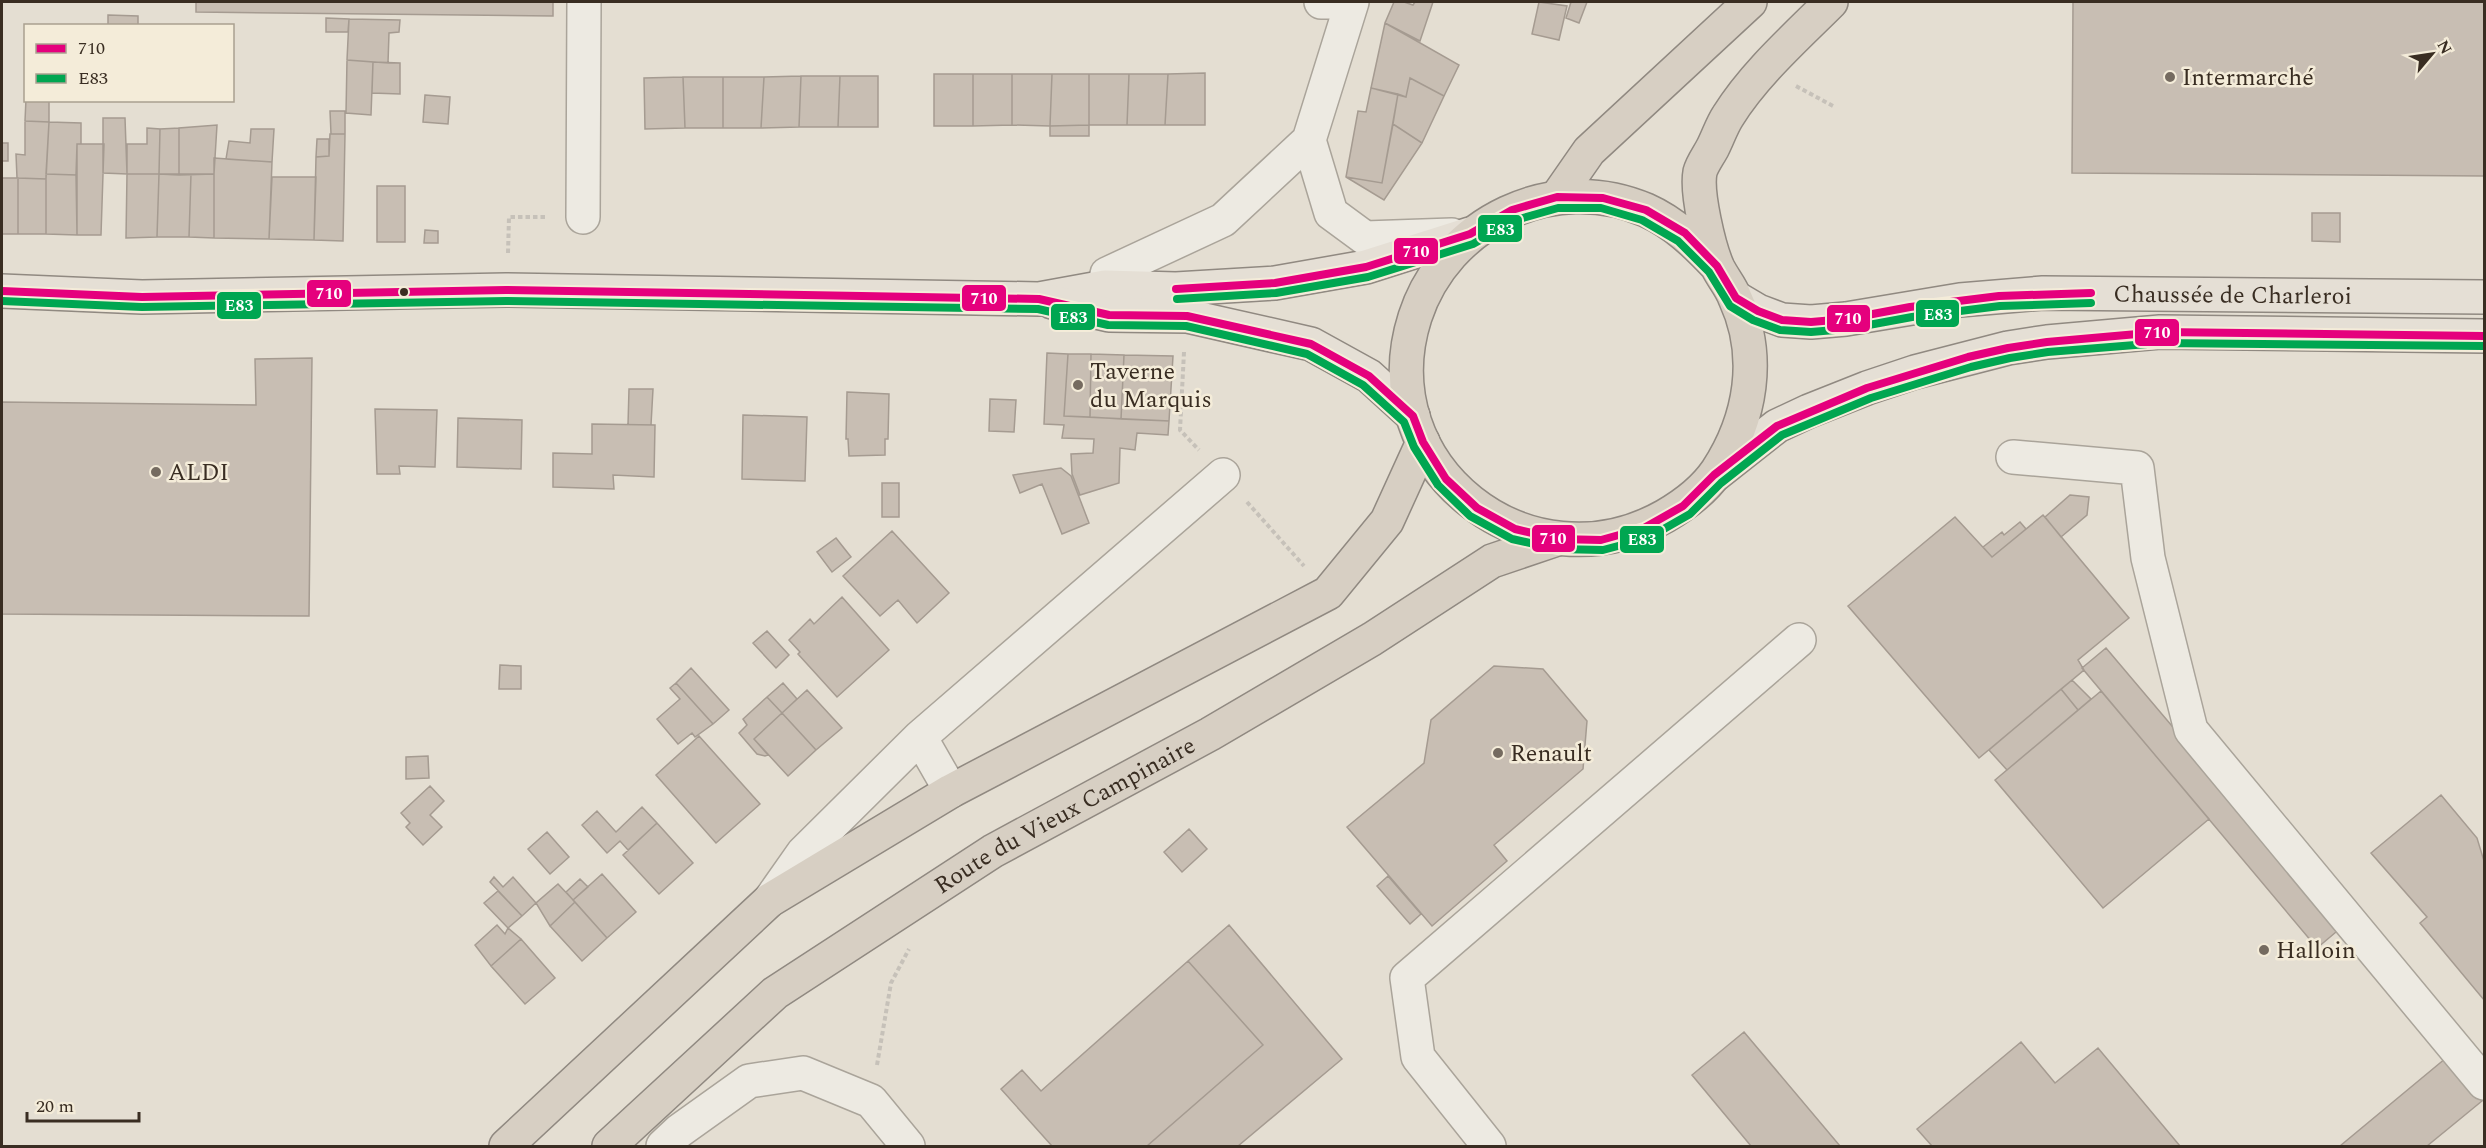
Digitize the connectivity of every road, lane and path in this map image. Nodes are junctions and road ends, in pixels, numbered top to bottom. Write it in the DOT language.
graph roads {
  1 [pos="584,2"];
  2 [pos="1321,2"];
  3 [pos="1352,2"];
  4 [pos="1750,2"];
  5 [pos="1832,2"];
  6 [pos="1792,84"];
  7 [pos="1833,106"];
  8 [pos="1309,140"];
  9 [pos="1557,197"];
  10 [pos="583,217"];
  11 [pos="1470,234"];
  12 [pos="1717,266"];
  13 [pos="1105,287"];
  14 [pos="507,290"];
  15 [pos="2,291"];
  16 [pos="2484,297"];
  17 [pos="1736,298"];
  18 [pos="1039,299"];
  19 [pos="1187,316"];
  20 [pos="2484,336"];
  21 [pos="1418,429"];
  22 [pos="2013,457"];
  23 [pos="1223,475"];
  24 [pos="1714,475"];
  25 [pos="1557,539"];
  26 [pos="1328,593"];
  27 [pos="1799,640"];
  28 [pos="920,737"];
  29 [pos="951,791"];
  30 [pos="770,900"];
  31 [pos="913,942"];
  32 [pos="2484,1083"];
  33 [pos="871,1101"];
  34 [pos="506,1146"];
  35 [pos="609,1146"];
  36 [pos="663,1146"];
  37 [pos="909,1146"];
  38 [pos="1489,1146"];
  1 -- 10 [label="street"];
  2 -- 3 [label="street"];
  3 -- 8 [label="street"];
  4 -- 9 [label="highway"];
  5 -- 12 [label="highway"];
  6 -- 7 [label="path"];
  8 -- 11 [label="street"];
  8 -- 13 [label="street"];
  9 -- 11 [label="highway"];
  9 -- 12 [label="highway"];
  10 -- 14 [label="path"];
  11 -- 13 [label="main road"];
  11 -- 21 [label="highway"];
  12 -- 17 [label="highway"];
  13 -- 18 [label="main road"];
  14 -- 15 [label="main road"];
  14 -- 18 [label="main road"];
  16 -- 17 [label="main road, Chaussée de Charleroi"];
  17 -- 24 [label="highway"];
  18 -- 19 [label="main road"];
  19 -- 21 [label="main road"];
  19 -- 23 [label="path"];
  20 -- 24 [label="main road, Chaussée de Charleroi"];
  21 -- 25 [label="highway"];
  21 -- 26 [label="highway"];
  22 -- 32 [label="street"];
  23 -- 26 [label="path"];
  23 -- 28 [label="street"];
  24 -- 25 [label="highway"];
  25 -- 35 [label="highway, Route du Vieux Campinaire"];
  26 -- 29 [label="highway"];
  27 -- 38 [label="street"];
  28 -- 29 [label="street"];
  28 -- 30 [label="street"];
  29 -- 30 [label="highway"];
  30 -- 34 [label="highway"];
  31 -- 33 [label="path"];
  33 -- 36 [label="street"];
  33 -- 37 [label="street"];
}
